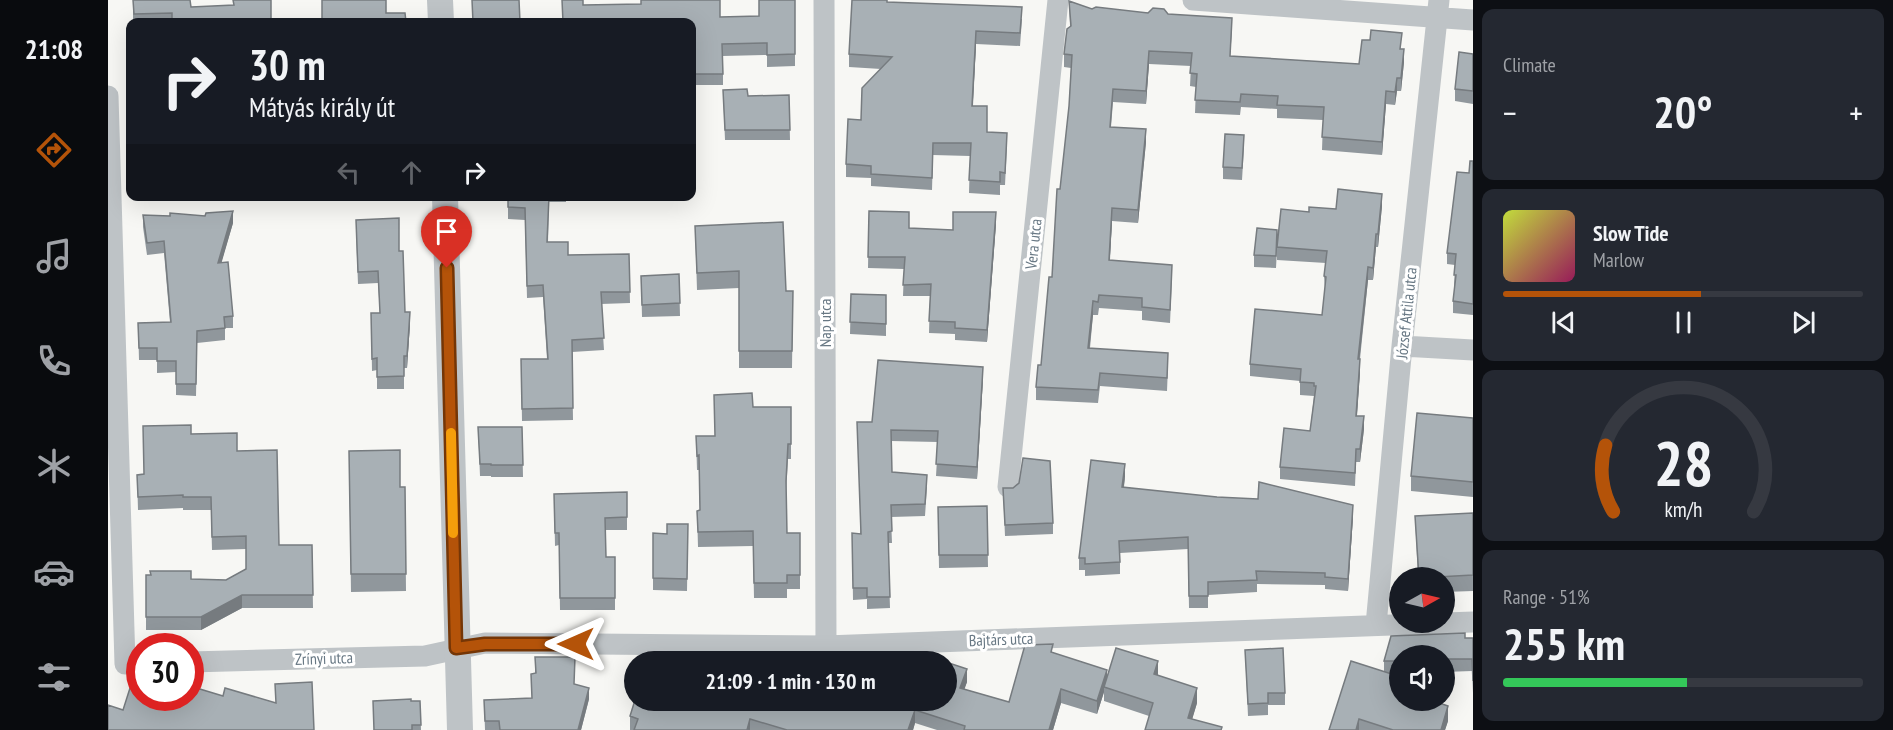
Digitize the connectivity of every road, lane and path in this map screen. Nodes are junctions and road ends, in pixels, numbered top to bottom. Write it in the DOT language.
graph roads {
  1 [pos="440,0"];
  2 [pos="825,0"];
  3 [pos="1058,0"];
  4 [pos="1193,0"];
  5 [pos="1438,8"];
  6 [pos="441,18"];
  7 [pos="1473,20"];
  8 [pos="108,96"];
  9 [pos="445,201"];
  10 [pos="1402,346"];
  11 [pos="1473,350"];
  12 [pos="1008,487"];
  13 [pos="1473,622"];
  14 [pos="1376,625"];
  15 [pos="826,646"];
  16 [pos="456,648"];
  17 [pos="204,662"];
  18 [pos="124,664"];
  19 [pos="460,730"];
  1 -- 6 [label="street"];
  2 -- 15 [label="street, Nap utca"];
  3 -- 12 [label="street, Vera utca"];
  4 -- 5 [label="street"];
  5 -- 7 [label="street"];
  5 -- 10 [label="street, József Attila utca"];
  8 -- 18 [label="street"];
  9 -- 16 [label="street"];
  10 -- 11 [label="street"];
  10 -- 14 [label="street, József Attila utca"];
  13 -- 14 [label="street, Bajtárs utca"];
  14 -- 15 [label="street, Bajtárs utca"];
  15 -- 16 [label="street, Bajtárs utca"];
  16 -- 17 [label="street, Zrínyi utca"];
  16 -- 19 [label="street"];
}
